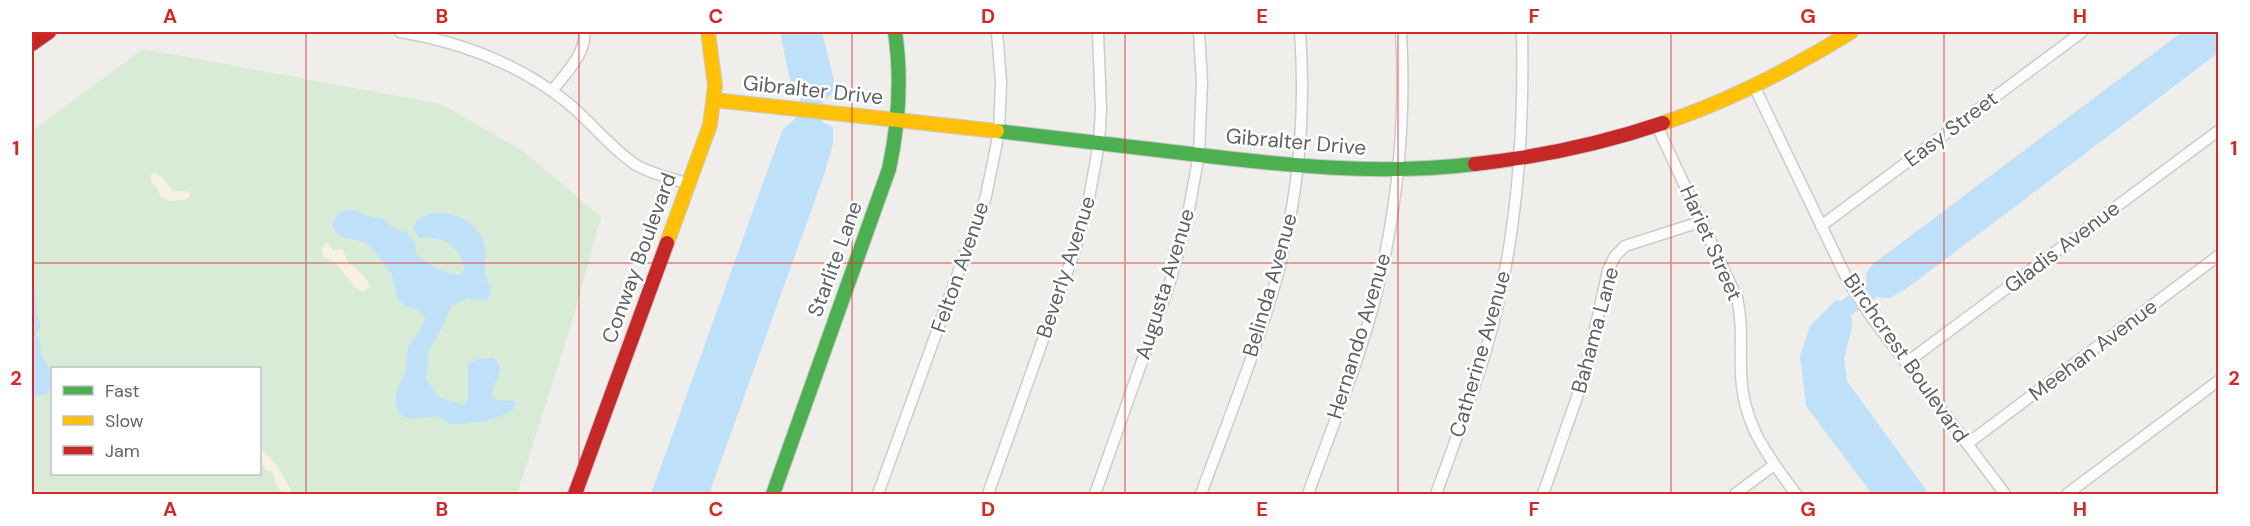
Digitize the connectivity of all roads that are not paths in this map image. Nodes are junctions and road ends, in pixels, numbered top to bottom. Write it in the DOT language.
graph roads {
  1 [pos="49,32"];
  2 [pos="400,32"];
  3 [pos="584,32"];
  4 [pos="708,32"];
  5 [pos="895,32"];
  6 [pos="997,32"];
  7 [pos="1098,32"];
  8 [pos="1199,32"];
  9 [pos="1300,32"];
  10 [pos="1401,32"];
  11 [pos="1523,32"];
  12 [pos="1851,32"];
  13 [pos="2082,32"];
  14 [pos="32,44"];
  15 [pos="1754,86"];
  16 [pos="552,91"];
  17 [pos="714,100"];
  18 [pos="899,120"];
  19 [pos="1658,126"];
  20 [pos="2218,131"];
  21 [pos="999,132"];
  22 [pos="1099,143"];
  23 [pos="1199,154"];
  24 [pos="1521,158"];
  25 [pos="1298,165"];
  26 [pos="1399,169"];
  27 [pos="688,184"];
  28 [pos="1703,221"];
  29 [pos="1821,226"];
  30 [pos="2218,256"];
  31 [pos="1906,363"];
  32 [pos="2218,381"];
  33 [pos="1967,444"];
  34 [pos="1774,465"];
  35 [pos="575,495"];
  36 [pos="773,495"];
  37 [pos="878,495"];
  38 [pos="988,495"];
  39 [pos="1095,495"];
  40 [pos="1201,495"];
  41 [pos="1308,495"];
  42 [pos="1436,495"];
  43 [pos="1543,495"];
  44 [pos="1735,495"];
  45 [pos="1796,495"];
  46 [pos="2005,495"];
  47 [pos="2067,495"];
  1 -- 14 [label="street"];
  2 -- 16 [label="street"];
  3 -- 16 [label="street"];
  4 -- 17 [label="street, Conway Boulevard"];
  5 -- 18 [label="street, Starlite Lane"];
  6 -- 21 [label="street, Felton Avenue"];
  7 -- 22 [label="street, Beverly Avenue"];
  8 -- 23 [label="street, Augusta Avenue"];
  9 -- 25 [label="street, Belinda Avenue"];
  10 -- 26 [label="street, Hernando Avenue"];
  11 -- 24 [label="street, Catherine Avenue"];
  12 -- 15 [label="street, Gibralter Drive"];
  13 -- 29 [label="street, Easy Street"];
  15 -- 19 [label="street, Gibralter Drive"];
  15 -- 29 [label="street, Birchcrest Boulevard"];
  16 -- 27 [label="street"];
  17 -- 18 [label="street, Gibralter Drive"];
  17 -- 27 [label="street, Conway Boulevard"];
  18 -- 21 [label="street, Gibralter Drive"];
  18 -- 36 [label="street, Starlite Lane"];
  19 -- 24 [label="street, Gibralter Drive"];
  19 -- 28 [label="street, Hariet Street"];
  20 -- 31 [label="street, Gladis Avenue"];
  21 -- 22 [label="street, Gibralter Drive"];
  21 -- 37 [label="street, Felton Avenue"];
  22 -- 23 [label="street, Gibralter Drive"];
  22 -- 38 [label="street, Beverly Avenue"];
  23 -- 25 [label="street, Gibralter Drive"];
  23 -- 39 [label="street, Augusta Avenue"];
  24 -- 26 [label="street, Gibralter Drive"];
  24 -- 42 [label="street, Catherine Avenue"];
  25 -- 26 [label="street, Gibralter Drive"];
  25 -- 40 [label="street, Belinda Avenue"];
  26 -- 41 [label="street, Hernando Avenue"];
  27 -- 35 [label="street, Conway Boulevard"];
  28 -- 34 [label="street, Hariet Street"];
  28 -- 43 [label="street, Bahama Lane"];
  29 -- 31 [label="street, Birchcrest Boulevard"];
  30 -- 33 [label="street, Meehan Avenue"];
  31 -- 33 [label="street, Birchcrest Boulevard"];
  32 -- 47 [label="street"];
  33 -- 46 [label="street, Birchcrest Boulevard"];
  34 -- 44 [label="street"];
  34 -- 45 [label="street, Hariet Street"];
}
